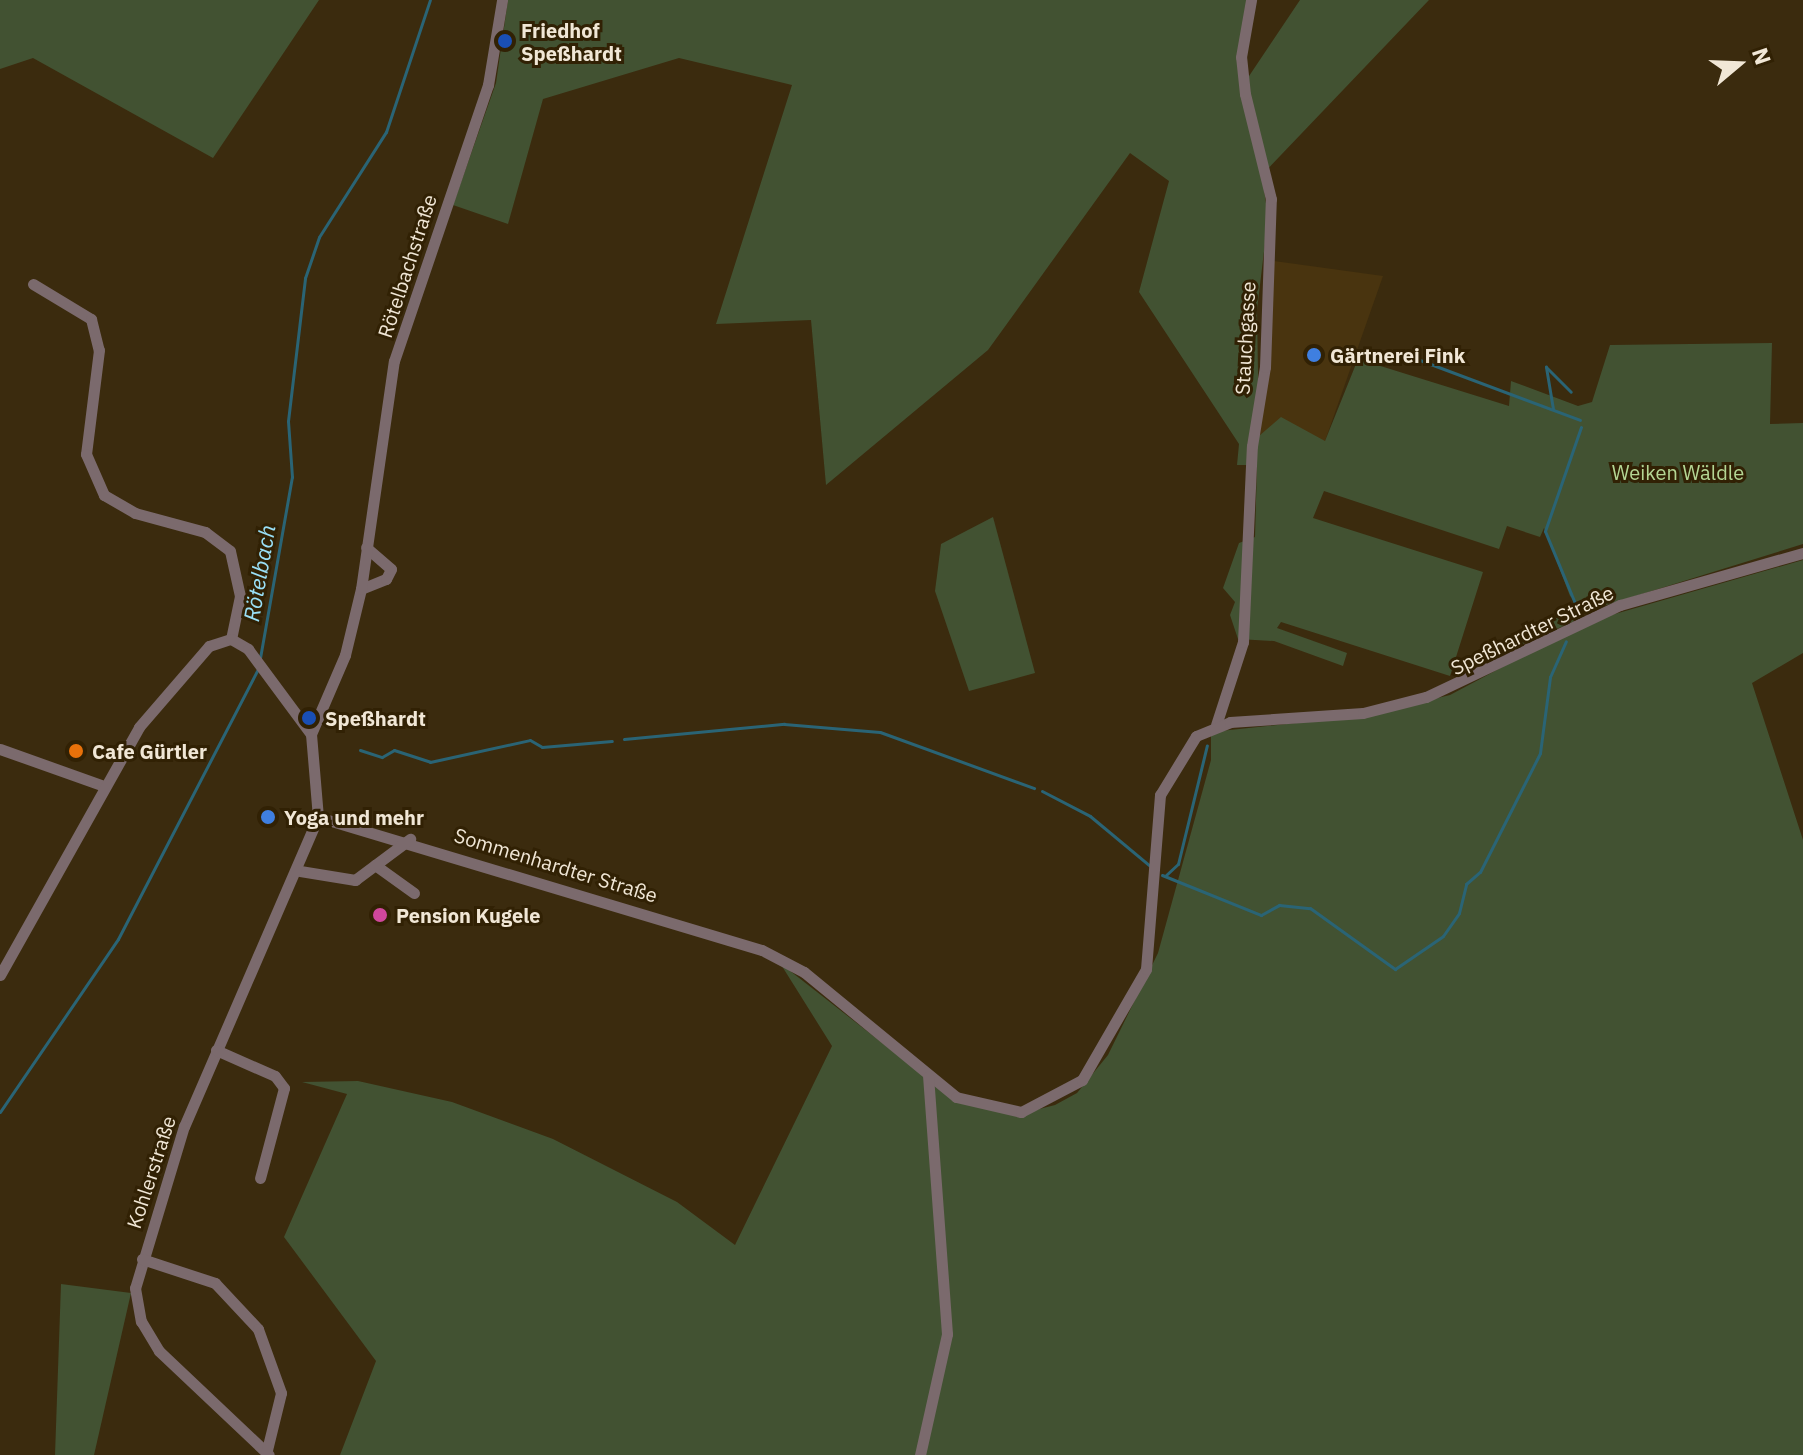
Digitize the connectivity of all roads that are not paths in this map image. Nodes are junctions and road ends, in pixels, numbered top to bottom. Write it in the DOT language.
graph roads {
  1 [pos="502,0"];
  2 [pos="1251,0"];
  3 [pos="33,284"];
  4 [pos="366,547"];
  5 [pos="1803,553"];
  6 [pos="361,589"];
  7 [pos="231,639"];
  8 [pos="1216,725"];
  9 [pos="311,734"];
  10 [pos="0,749"];
  11 [pos="101,785"];
  12 [pos="318,817"];
  13 [pos="410,839"];
  14 [pos="375,865"];
  15 [pos="300,871"];
  16 [pos="414,893"];
  17 [pos="0,975"];
  18 [pos="216,1050"];
  19 [pos="928,1077"];
  20 [pos="260,1178"];
  21 [pos="142,1259"];
  22 [pos="267,1454"];
  23 [pos="920,1455"];
  1 -- 4 [label="street, Rötelbachstraße"];
  2 -- 8 [label="street, Stauchgasse"];
  3 -- 7 [label="street"];
  4 -- 6 [label="street, Rötelbachstraße"];
  4 -- 6 [label="street"];
  5 -- 8 [label="street, Speßhardter Straße"];
  6 -- 9 [label="street, Rötelbachstraße"];
  7 -- 9 [label="street"];
  7 -- 11 [label="street"];
  8 -- 19 [label="street, Sommenhardter Straße"];
  9 -- 12 [label="street"];
  10 -- 11 [label="street"];
  11 -- 17 [label="street"];
  12 -- 13 [label="street, Sommenhardter Straße"];
  12 -- 15 [label="street, Kohlerstraße"];
  13 -- 14 [label="street"];
  13 -- 19 [label="street, Sommenhardter Straße"];
  14 -- 15 [label="street"];
  14 -- 16 [label="street"];
  15 -- 18 [label="street, Kohlerstraße"];
  18 -- 20 [label="street"];
  18 -- 21 [label="street, Kohlerstraße"];
  19 -- 23 [label="street"];
  21 -- 22 [label="street, Kohlerstraße"];
  21 -- 22 [label="street"];
}
